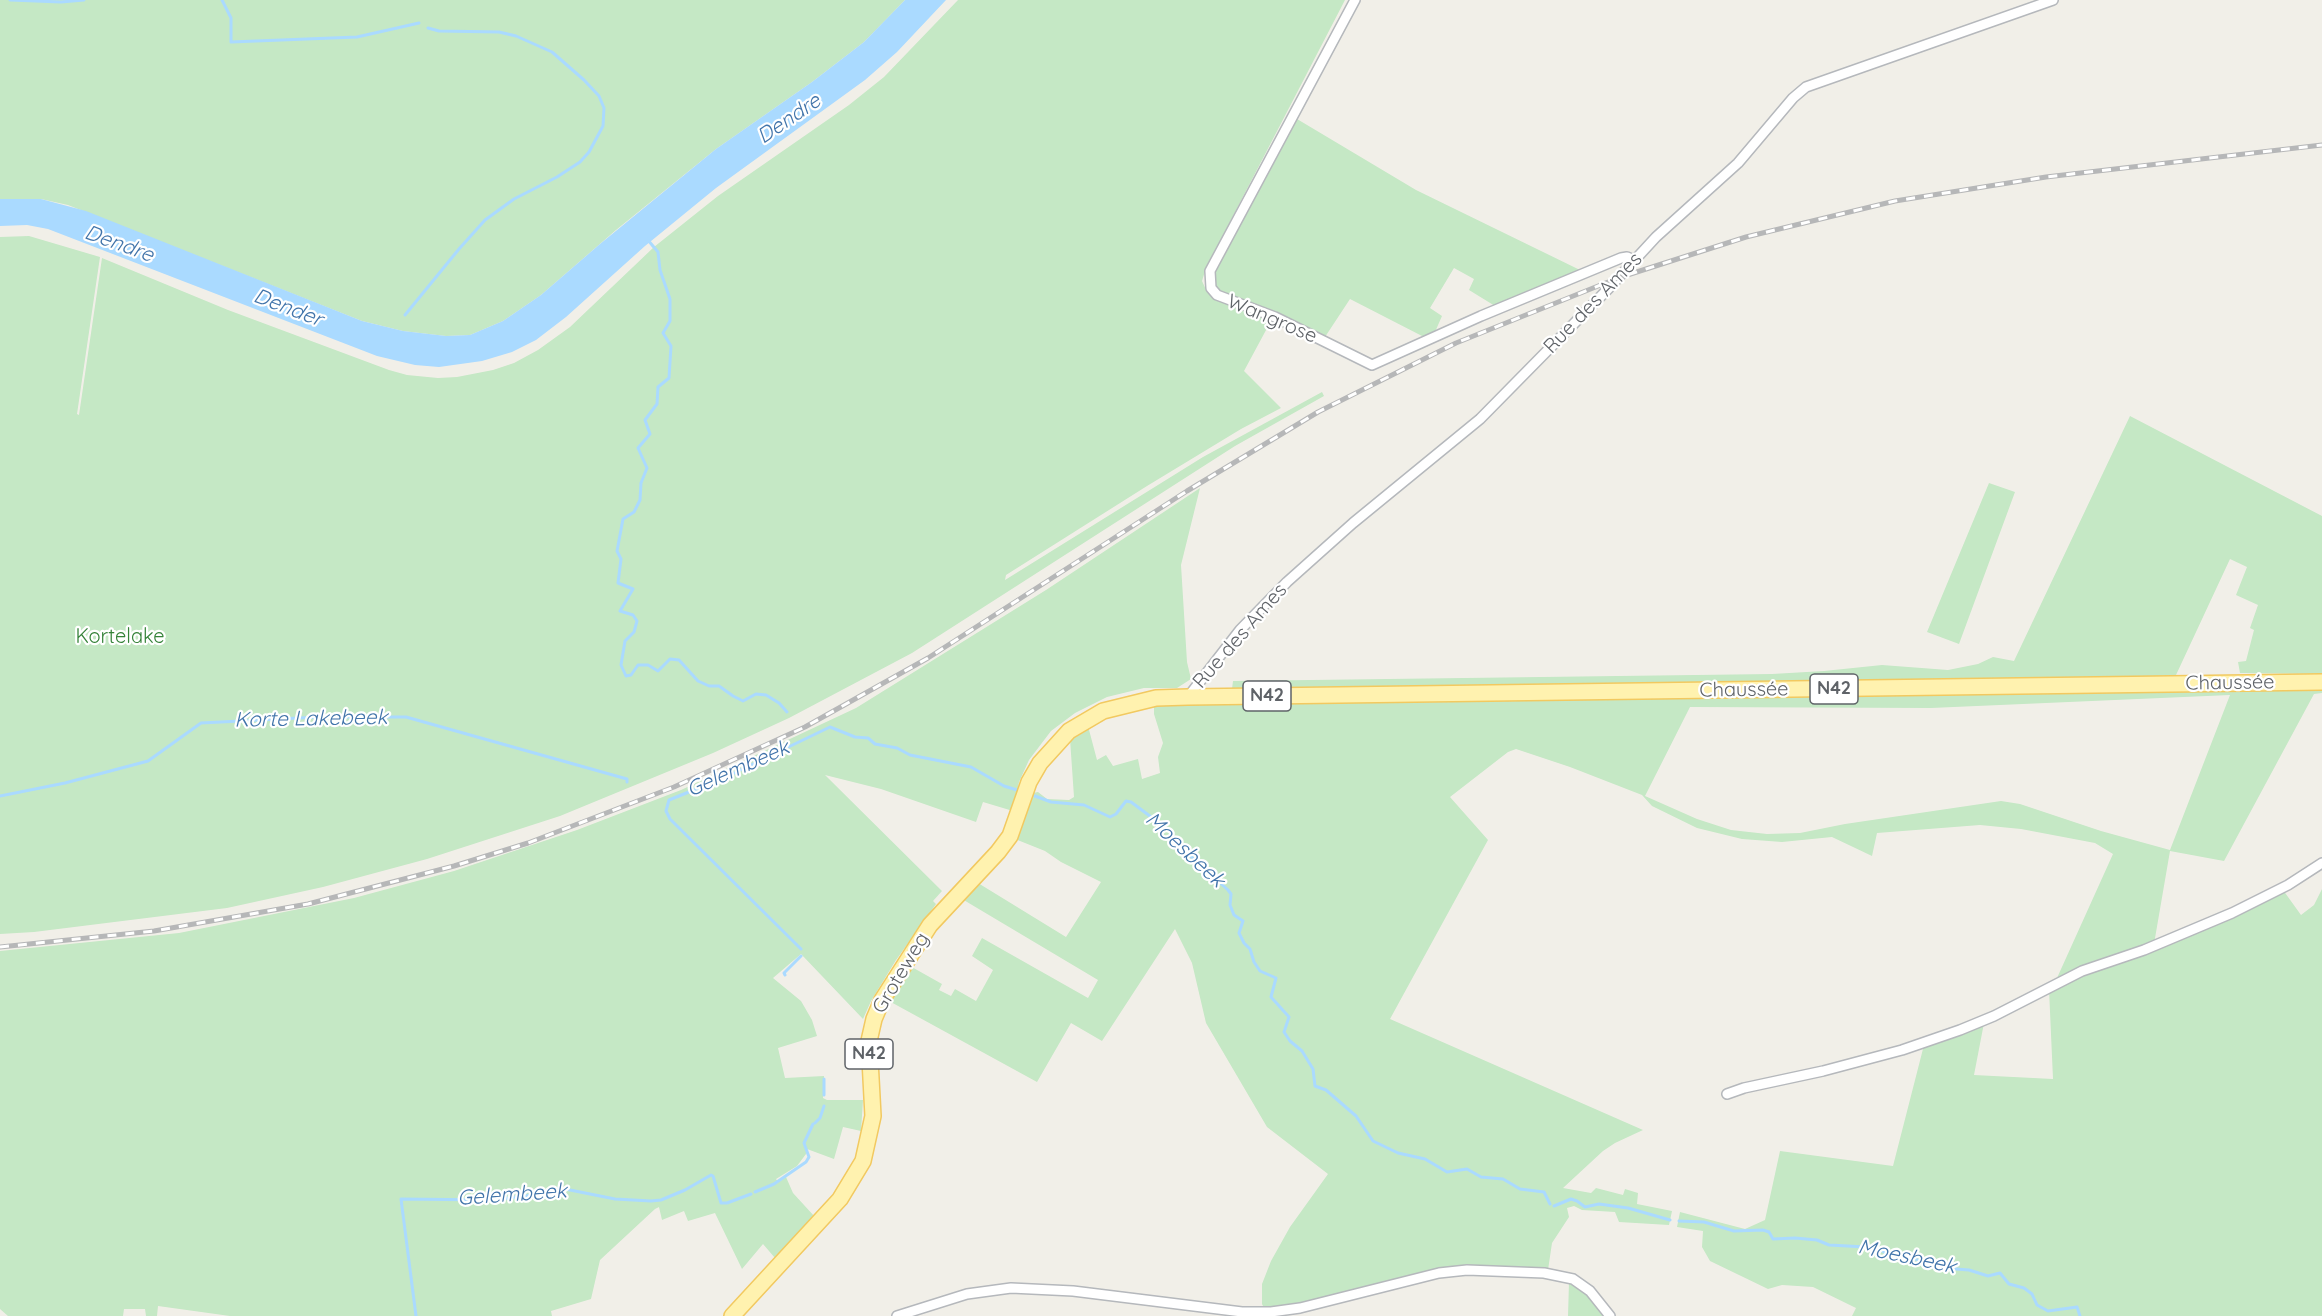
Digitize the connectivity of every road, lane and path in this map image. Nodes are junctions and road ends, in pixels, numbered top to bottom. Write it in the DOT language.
graph roads {
  1 [pos="1355,0"];
  2 [pos="2053,0"];
  3 [pos="1634,260"];
  4 [pos="2322,682"];
  5 [pos="1188,697"];
  6 [pos="2322,862"];
  7 [pos="1727,1094"];
  8 [pos="732,1316"];
  9 [pos="897,1316"];
  10 [pos="1610,1316"];
  1 -- 3 [label="street, Wangrose"];
  2 -- 3 [label="street, Rue des Ames"];
  3 -- 5 [label="street, Rue des Ames"];
  4 -- 5 [label="main road, Chaussée / N42"];
  5 -- 8 [label="main road, Groteweg / N42"];
  6 -- 7 [label="street"];
  9 -- 10 [label="street"];
}
